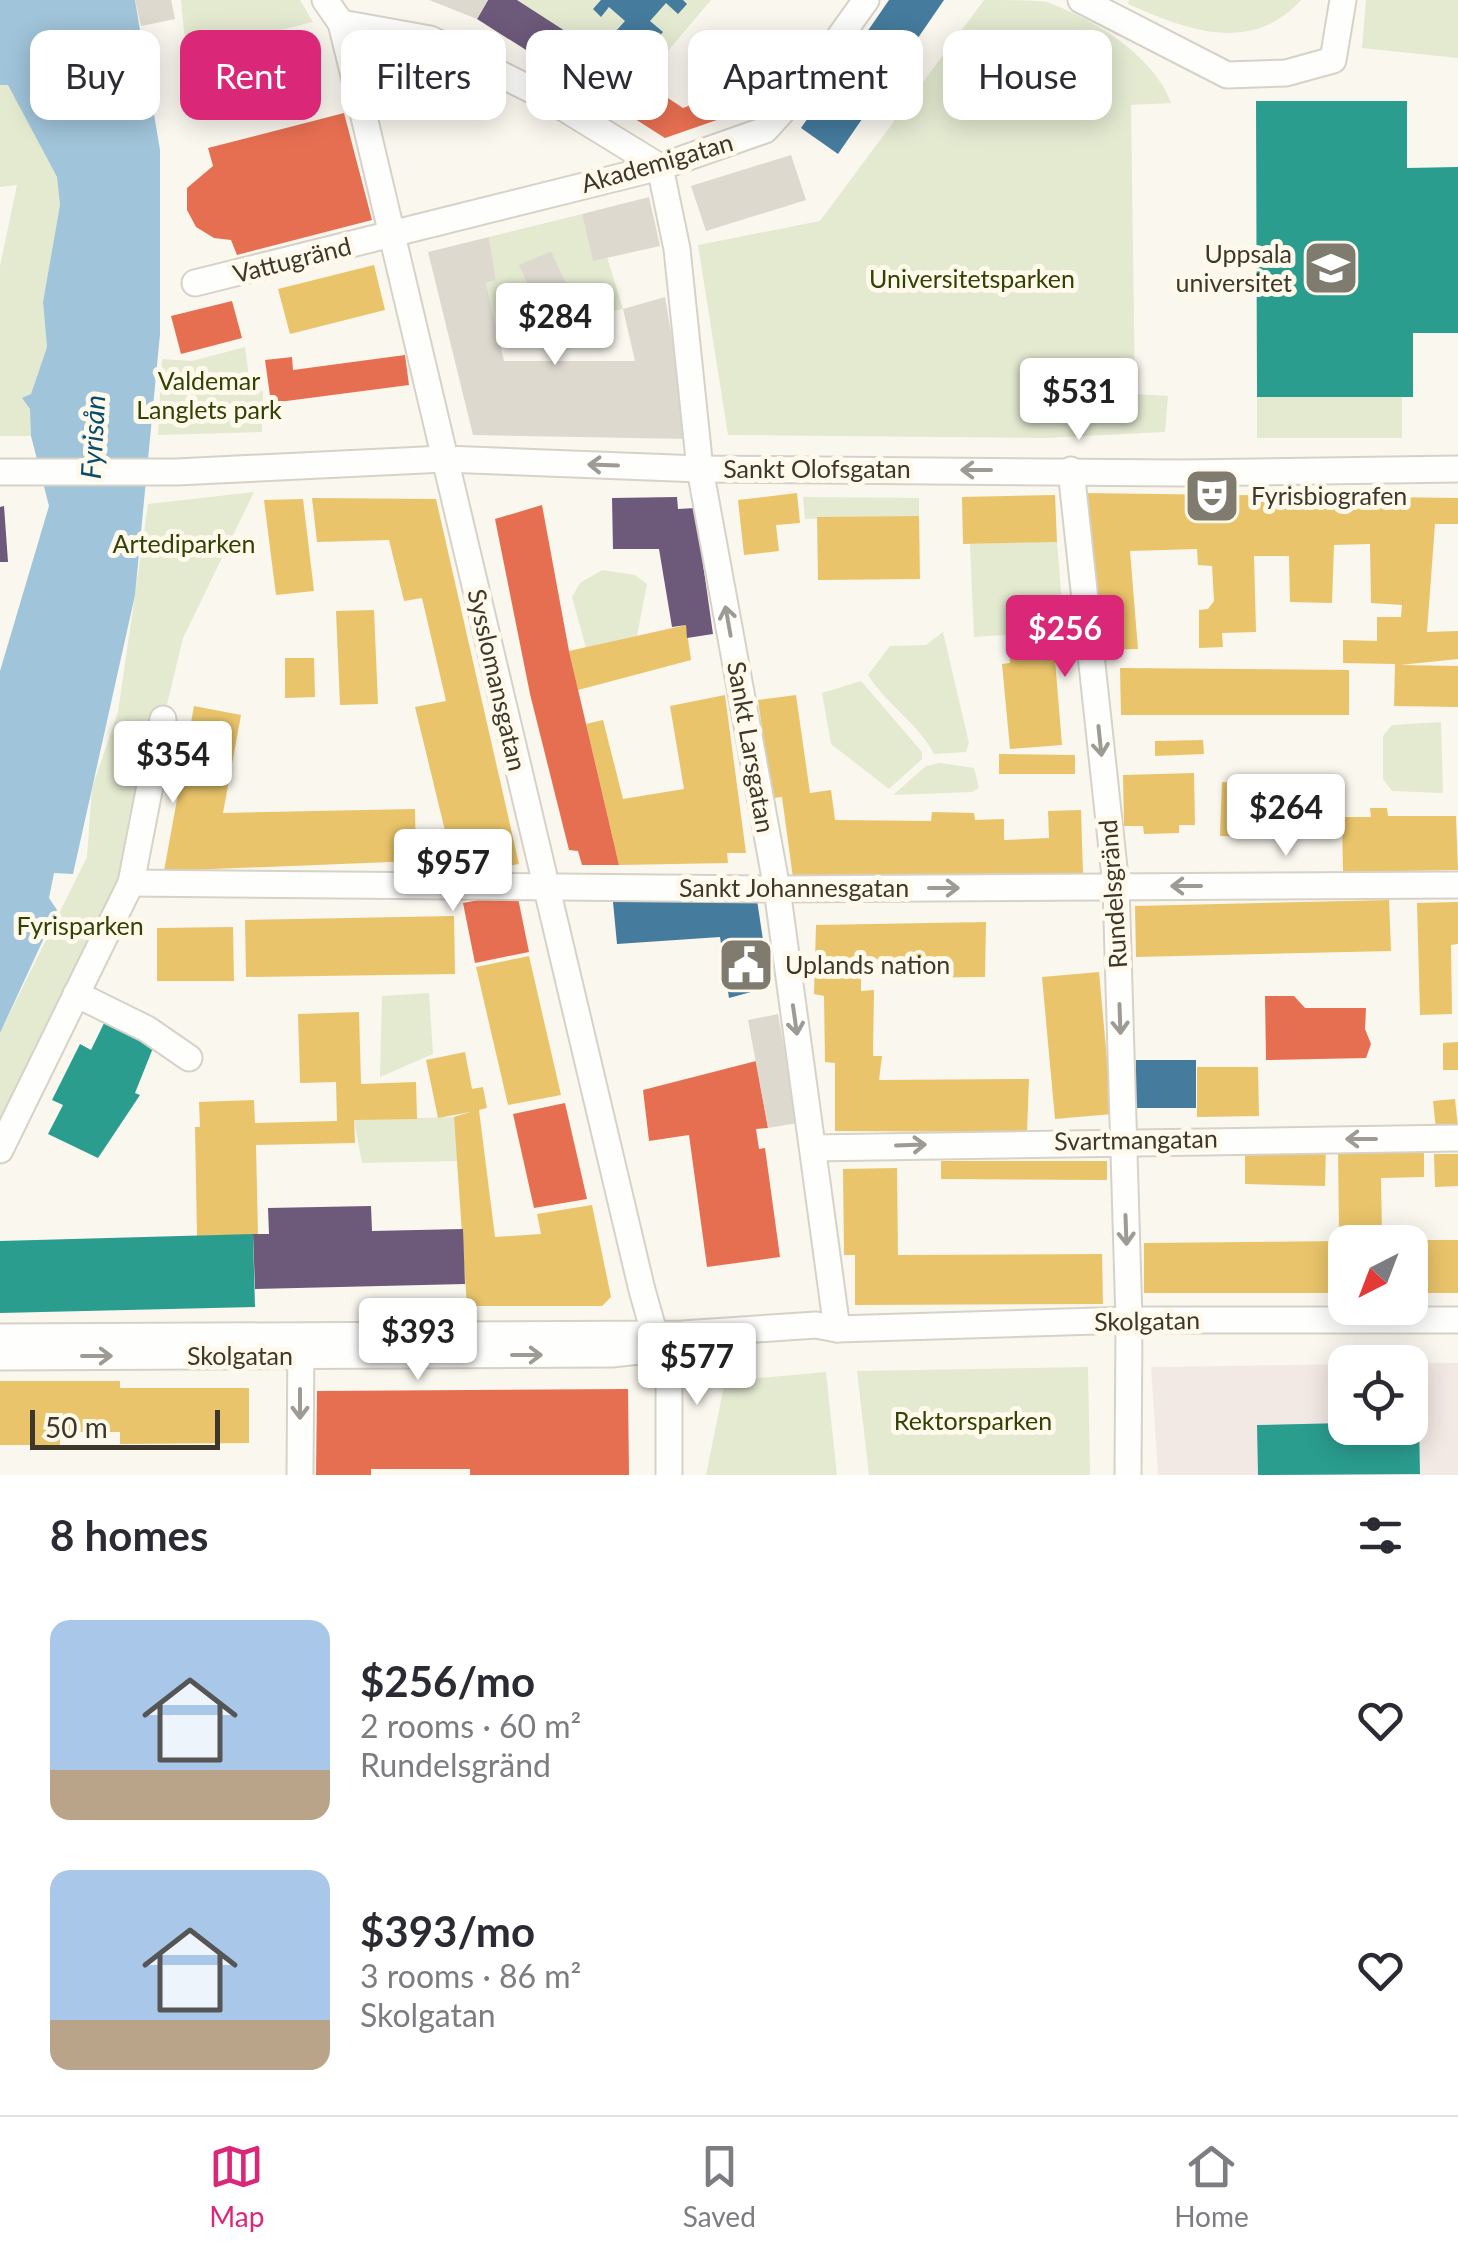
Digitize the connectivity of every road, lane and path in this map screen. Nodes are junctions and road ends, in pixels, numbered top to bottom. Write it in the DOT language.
graph roads {
  1 [pos="325,0"];
  2 [pos="866,0"];
  3 [pos="1082,0"];
  4 [pos="1343,0"];
  5 [pos="340,23"];
  6 [pos="660,166"];
  7 [pos="388,236"];
  8 [pos="195,283"];
  9 [pos="444,460"];
  10 [pos="700,469"];
  11 [pos="1458,469"];
  12 [pos="1072,470"];
  13 [pos="1,472"];
  14 [pos="163,719"];
  15 [pos="131,883"];
  16 [pos="1458,885"];
  17 [pos="1116,886"];
  18 [pos="546,888"];
  19 [pos="776,889"];
  20 [pos="76,994"];
  21 [pos="189,1058"];
  22 [pos="1458,1138"];
  23 [pos="1124,1140"];
  24 [pos="813,1148"];
  25 [pos="0,1150"];
  26 [pos="1129,1320"];
  27 [pos="1458,1320"];
  28 [pos="837,1329"];
  29 [pos="0,1337"];
  30 [pos="656,1341"];
  31 [pos="300,1345"];
  32 [pos="0,1357"];
  33 [pos="300,1475"];
  34 [pos="669,1475"];
  35 [pos="1128,1475"];
  1 -- 5 [label="street"];
  2 -- 6 [label="street, Akademigatan"];
  3 -- 4 [label="street"];
  5 -- 6 [label="street"];
  5 -- 7 [label="street, Sysslomansgatan"];
  6 -- 7 [label="street, Akademigatan"];
  6 -- 10 [label="street, Sankt Larsgatan"];
  7 -- 8 [label="street, Vattugränd"];
  7 -- 9 [label="street, Sysslomansgatan"];
  10 -- 9 [label="street, Sankt Olofsgatan, one-way"];
  9 -- 13 [label="street, Sankt Olofsgatan"];
  9 -- 18 [label="street, Sysslomansgatan"];
  12 -- 10 [label="street, Sankt Olofsgatan, one-way"];
  19 -- 10 [label="street, Sankt Larsgatan, one-way"];
  11 -- 12 [label="street, Sankt Olofsgatan"];
  12 -- 17 [label="street, Rundelsgränd, one-way"];
  14 -- 15 [label="street"];
  15 -- 18 [label="street, Sankt Johannesgatan"];
  15 -- 20 [label="street"];
  16 -- 17 [label="street, Sankt Johannesgatan, one-way"];
  19 -- 17 [label="street, Sankt Johannesgatan, one-way"];
  17 -- 23 [label="street, Rundelsgränd, one-way"];
  18 -- 19 [label="street, Sankt Johannesgatan"];
  18 -- 30 [label="street, Sysslomansgatan"];
  19 -- 24 [label="street, Sankt Larsgatan, one-way"];
  20 -- 21 [label="street"];
  20 -- 25 [label="street"];
  22 -- 23 [label="street, Svartmangatan, one-way"];
  24 -- 23 [label="street, Svartmangatan, one-way"];
  23 -- 26 [label="street, Rundelsgränd, one-way"];
  24 -- 28 [label="street, Sankt Larsgatan"];
  26 -- 27 [label="street, Skolgatan"];
  26 -- 28 [label="street, Skolgatan"];
  26 -- 35 [label="street, Rundelsgränd"];
  28 -- 30 [label="street, Skolgatan"];
  29 -- 31 [label="street, Skolgatan"];
  30 -- 31 [label="street, Skolgatan"];
  30 -- 34 [label="street, Sysslomansgatan"];
  32 -- 31 [label="street, Skolgatan, one-way"];
  31 -- 33 [label="street, one-way"];
}
